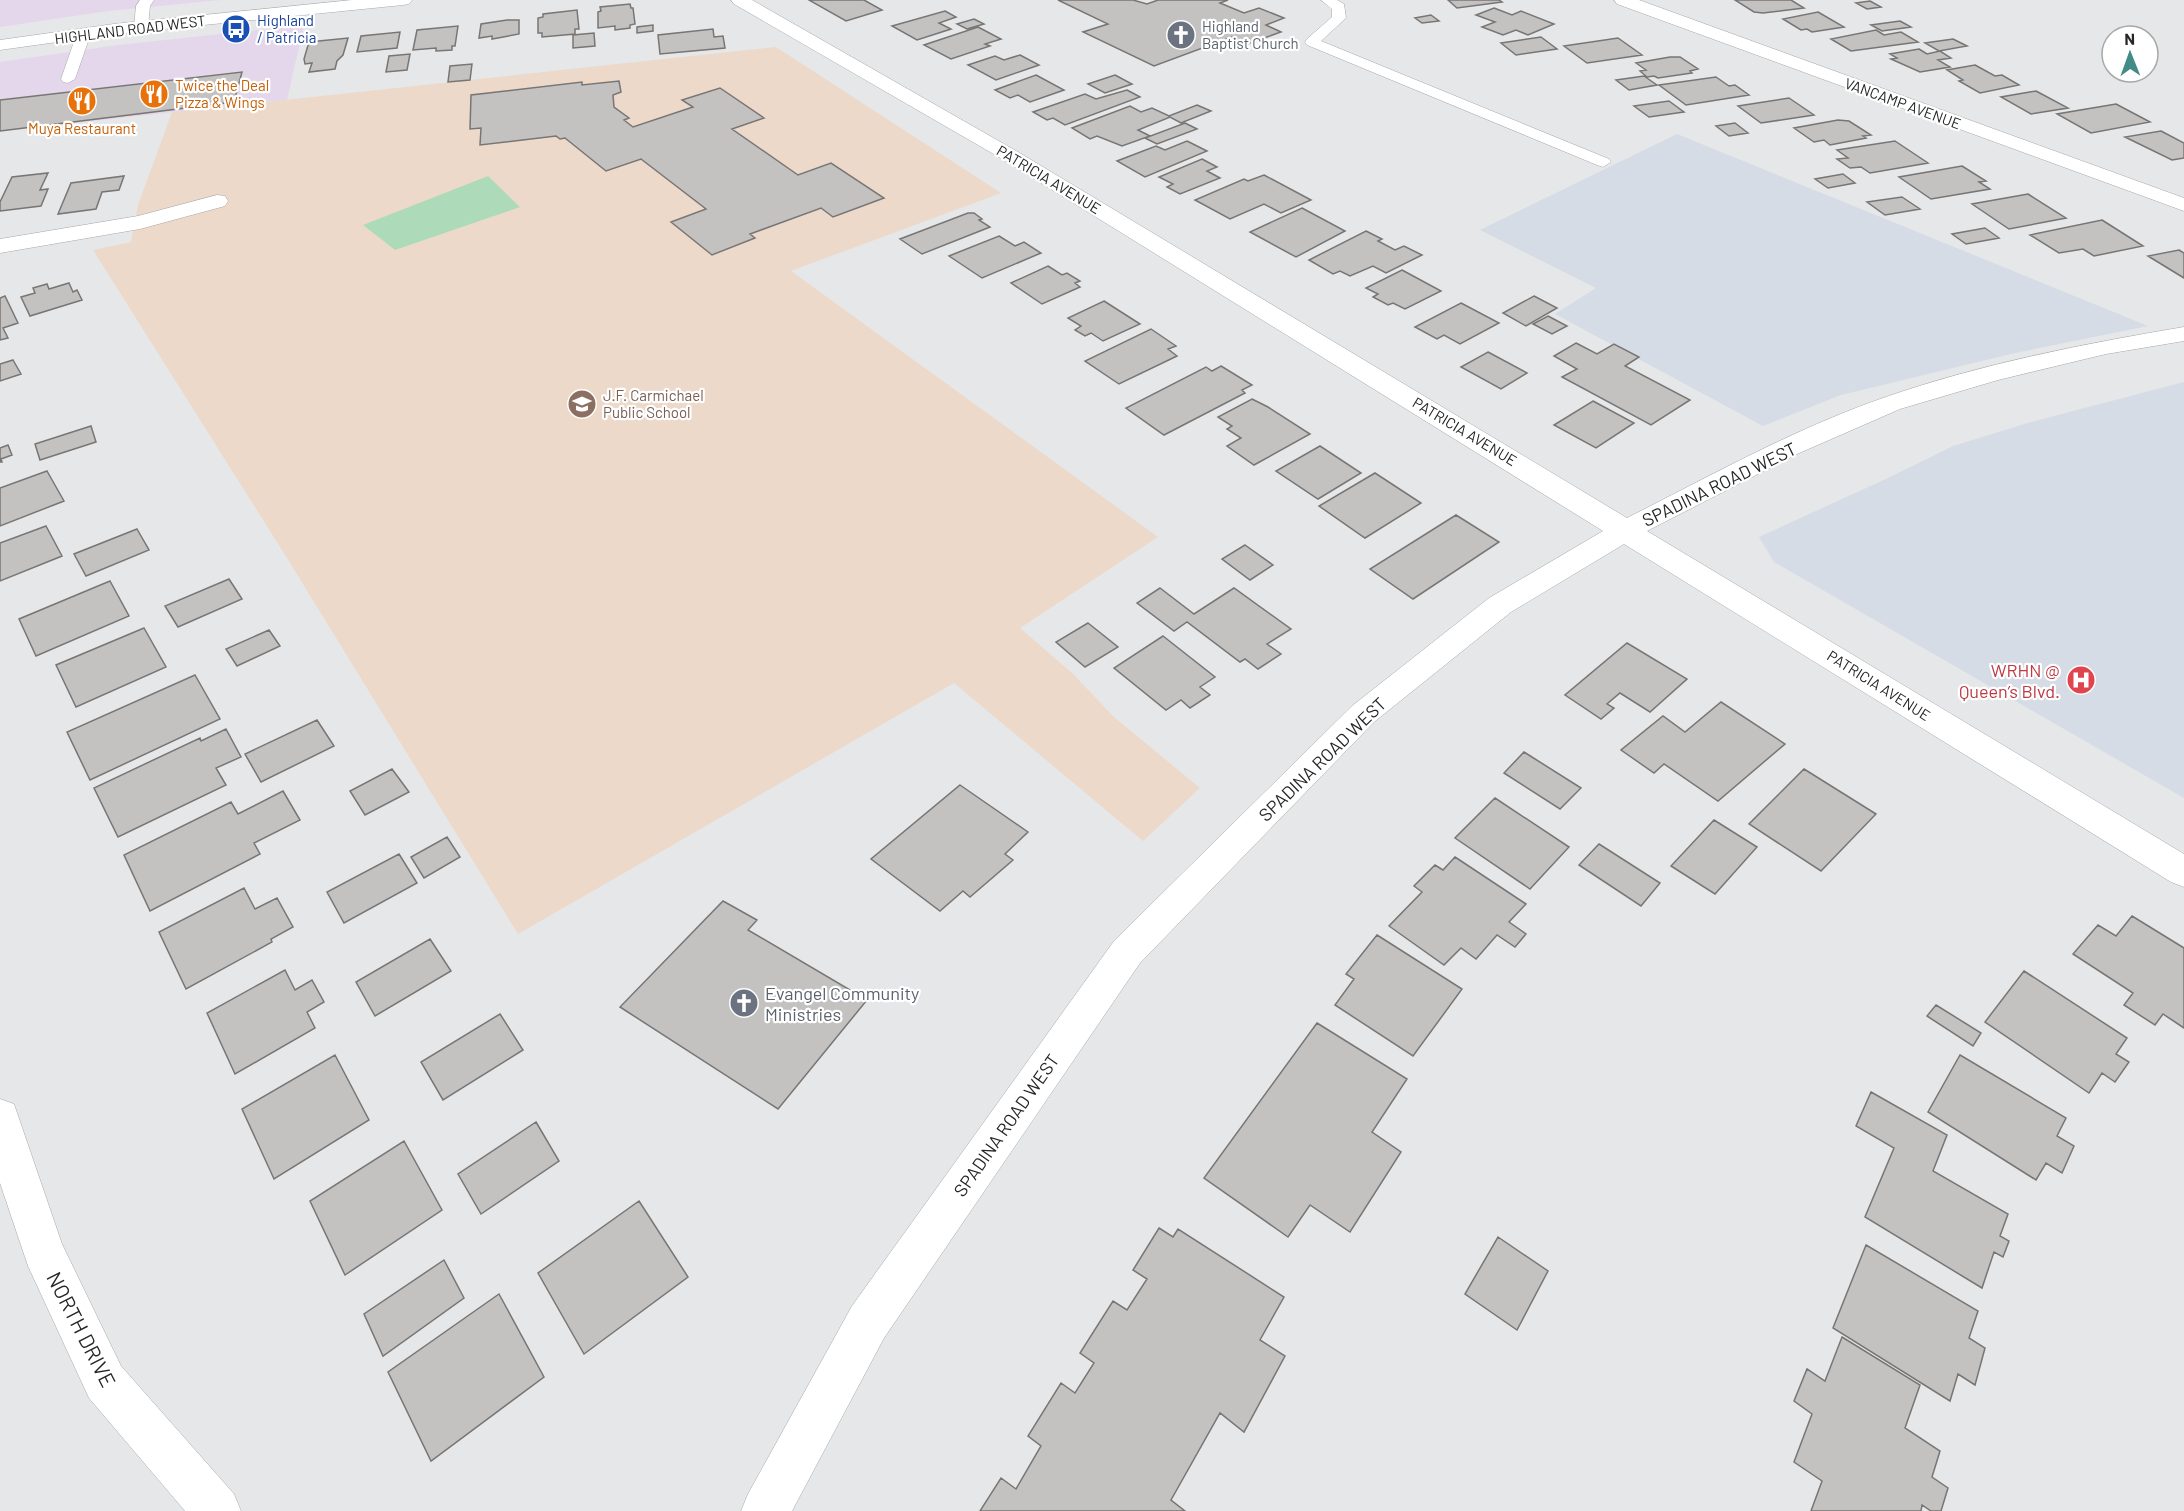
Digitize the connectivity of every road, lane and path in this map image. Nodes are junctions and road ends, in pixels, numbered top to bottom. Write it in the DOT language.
graph roads {
  1 [pos="147,0"];
  2 [pos="403,0"];
  3 [pos="740,0"];
  4 [pos="1328,0"];
  5 [pos="1623,0"];
  6 [pos="141,26"];
  7 [pos="84,33"];
  8 [pos="0,45"];
  9 [pos="68,79"];
  10 [pos="1603,162"];
  11 [pos="217,201"];
  12 [pos="2184,205"];
  13 [pos="0,246"];
  14 [pos="2184,334"];
  15 [pos="1626,530"];
  16 [pos="2184,872"];
  17 [pos="0,1118"];
  18 [pos="217,1511"];
  19 [pos="765,1511"];
  1 -- 6 [label="lane"];
  2 -- 6 [label="street, HIGHLAND ROAD WEST"];
  3 -- 15 [label="street, PATRICIA AVENUE"];
  4 -- 10 [label="lane"];
  5 -- 12 [label="street, VANCAMP AVENUE"];
  6 -- 7 [label="street, HIGHLAND ROAD WEST"];
  7 -- 8 [label="street, HIGHLAND ROAD WEST"];
  7 -- 9 [label="lane"];
  11 -- 13 [label="street"];
  14 -- 15 [label="street, SPADINA ROAD WEST"];
  15 -- 16 [label="street, PATRICIA AVENUE"];
  15 -- 19 [label="street, SPADINA ROAD WEST"];
  17 -- 18 [label="street, NORTH DRIVE"];
}
